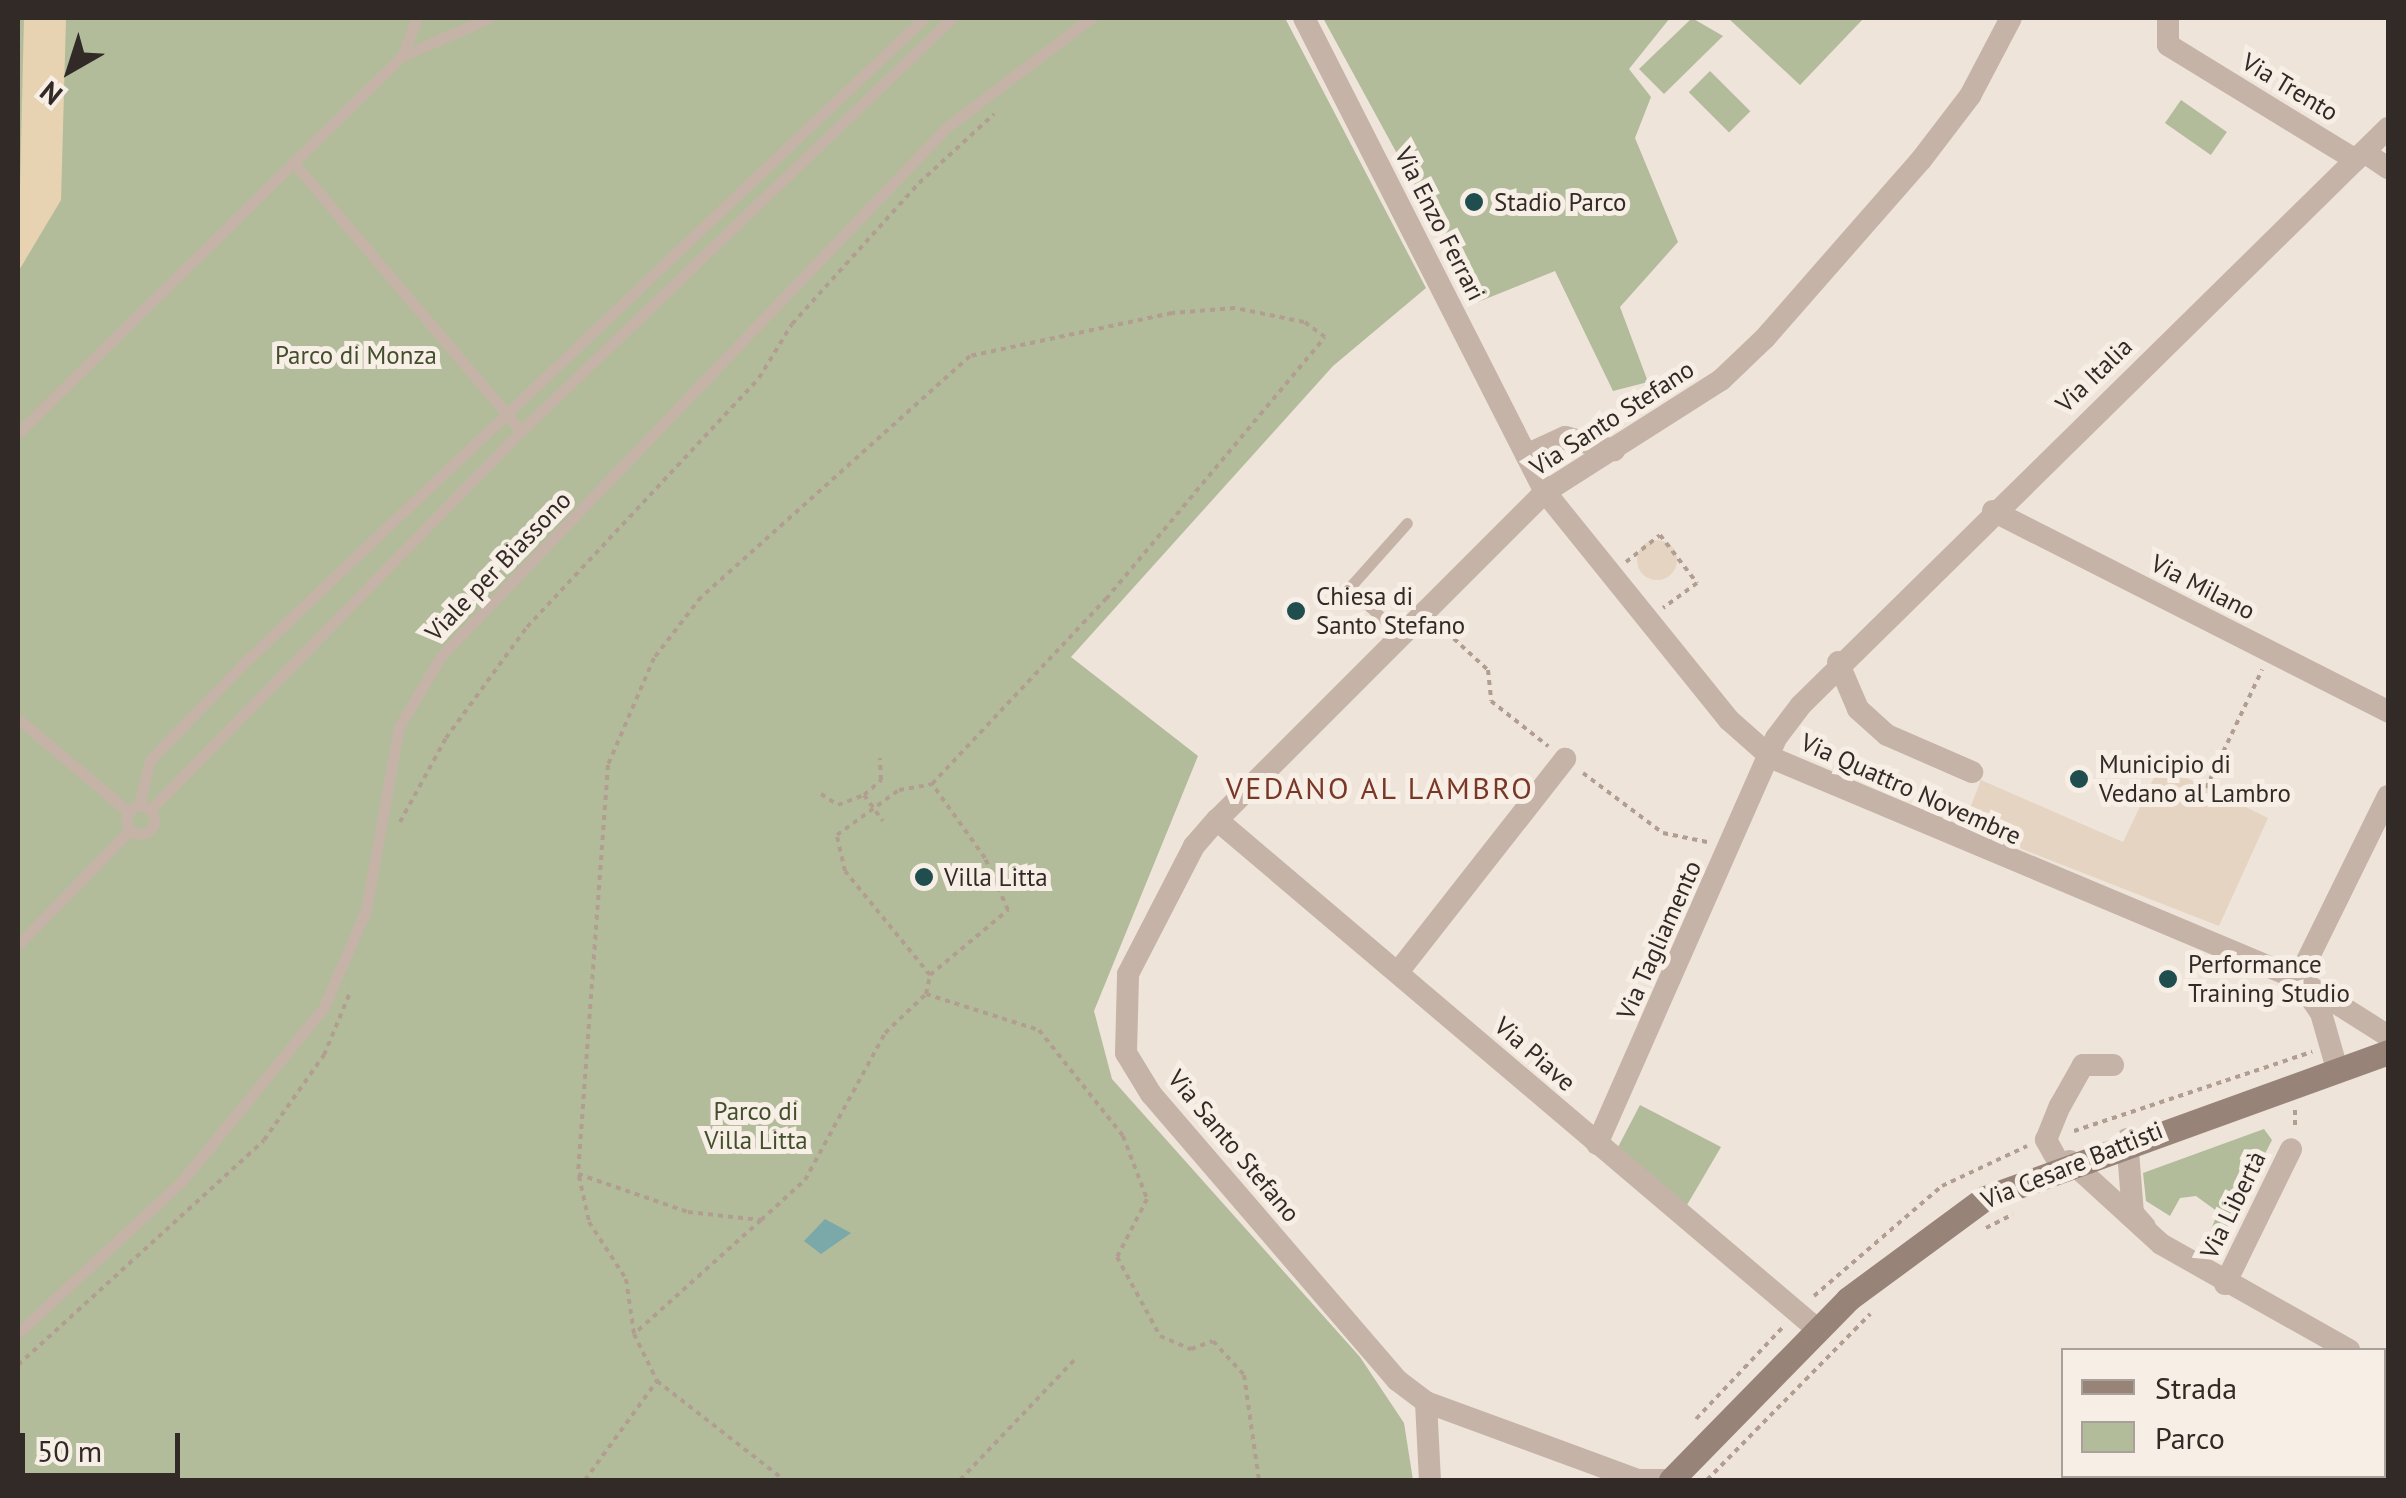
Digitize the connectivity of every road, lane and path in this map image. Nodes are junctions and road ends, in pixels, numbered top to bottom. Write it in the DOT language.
graph roads {
  1 [pos="417,18"];
  2 [pos="490,18"];
  3 [pos="924,18"];
  4 [pos="952,18"];
  5 [pos="1091,18"];
  6 [pos="1304,18"];
  7 [pos="2011,18"];
  8 [pos="2168,18"];
  9 [pos="402,56"];
  10 [pos="1000,104"];
  11 [pos="2388,128"];
  12 [pos="2360,156"];
  13 [pos="293,162"];
  14 [pos="2388,168"];
  15 [pos="505,412"];
  16 [pos="521,432"];
  17 [pos="18,434"];
  18 [pos="1614,450"];
  19 [pos="1526,455"];
  20 [pos="1545,492"];
  21 [pos="1993,511"];
  22 [pos="1407,523"];
  23 [pos="1610,575"];
  24 [pos="1426,613"];
  25 [pos="1647,620"];
  26 [pos="1402,636"];
  27 [pos="2271,652"];
  28 [pos="1838,662"];
  29 [pos="2388,711"];
  30 [pos="18,719"];
  31 [pos="880,758"];
  32 [pos="1772,758"];
  33 [pos="1565,759"];
  34 [pos="1972,772"];
  35 [pos="932,784"];
  36 [pos="2206,788"];
  37 [pos="821,794"];
  38 [pos="864,796"];
  39 [pos="2388,796"];
  40 [pos="407,802"];
  41 [pos="872,808"];
  42 [pos="139,809"];
  43 [pos="1216,820"];
  44 [pos="883,821"];
  45 [pos="130,830"];
  46 [pos="1730,850"];
  47 [pos="18,945"];
  48 [pos="1398,972"];
  49 [pos="930,975"];
  50 [pos="2298,980"];
  51 [pos="926,994"];
  52 [pos="2388,1036"];
  53 [pos="2388,1052"];
  54 [pos="2113,1066"];
  55 [pos="2337,1069"];
  56 [pos="2314,1103"];
  57 [pos="2276,1116"];
  58 [pos="2128,1139"];
  59 [pos="1597,1144"];
  60 [pos="2291,1150"];
  61 [pos="2065,1163"];
  62 [pos="578,1174"];
  63 [pos="2020,1210"];
  64 [pos="761,1220"];
  65 [pos="1977,1233"];
  66 [pos="2161,1244"];
  67 [pos="2225,1284"];
  68 [pos="1876,1308"];
  69 [pos="1817,1329"];
  70 [pos="18,1333"];
  71 [pos="634,1334"];
  72 [pos="2345,1348"];
  73 [pos="1076,1358"];
  74 [pos="657,1381"];
  75 [pos="1426,1402"];
  76 [pos="1567,1454"];
  77 [pos="585,1480"];
  78 [pos="784,1480"];
  79 [pos="960,1480"];
  80 [pos="1259,1480"];
  81 [pos="1430,1480"];
  82 [pos="1594,1480"];
  83 [pos="1673,1480"];
  84 [pos="1707,1480"];
  1 -- 9 [label="lane"];
  2 -- 9 [label="lane"];
  3 -- 15 [label="lane"];
  4 -- 16 [label="lane"];
  5 -- 70 [label="lane, Viale per Biassono"];
  6 -- 19 [label="street, Via Enzo Ferrari"];
  7 -- 18 [label="street, Via Santo Stefano"];
  8 -- 12 [label="street, Via Trento"];
  9 -- 13 [label="lane"];
  10 -- 40 [label="path"];
  11 -- 12 [label="street, Via Italia"];
  12 -- 14 [label="street"];
  12 -- 21 [label="street, Via Italia"];
  13 -- 15 [label="lane"];
  13 -- 17 [label="lane"];
  15 -- 16 [label="lane"];
  15 -- 42 [label="lane"];
  16 -- 42 [label="lane"];
  18 -- 19 [label="street"];
  18 -- 20 [label="street, Via Santo Stefano"];
  19 -- 20 [label="street, Via Enzo Ferrari"];
  20 -- 23 [label="street, Via Quattro Novembre"];
  20 -- 24 [label="street, Via Santo Stefano"];
  21 -- 27 [label="street, Via Milano"];
  21 -- 28 [label="street, Via Italia"];
  22 -- 26 [label="lane"];
  23 -- 25 [label="street, Via Quattro Novembre"];
  23 -- 25 [label="path"];
  24 -- 26 [label="street, Via Santo Stefano"];
  24 -- 33 [label="path"];
  25 -- 32 [label="street, Via Quattro Novembre"];
  26 -- 43 [label="street, Via Santo Stefano"];
  27 -- 29 [label="street, Via Milano"];
  27 -- 36 [label="path"];
  28 -- 32 [label="street, Via Italia"];
  28 -- 34 [label="street"];
  30 -- 42 [label="lane"];
  31 -- 38 [label="path"];
  32 -- 46 [label="street, Via Tagliamento"];
  32 -- 50 [label="street, Via Quattro Novembre"];
  33 -- 46 [label="path"];
  33 -- 48 [label="street"];
  35 -- 41 [label="path"];
  35 -- 49 [label="path"];
  35 -- 62 [label="path"];
  37 -- 38 [label="path"];
  38 -- 41 [label="path"];
  39 -- 50 [label="street"];
  41 -- 44 [label="path"];
  41 -- 49 [label="path"];
  42 -- 45 [label="lane"];
  42 -- 45 [label="lane"];
  43 -- 48 [label="street, Via Piave"];
  43 -- 75 [label="street, Via Santo Stefano"];
  45 -- 47 [label="lane"];
  46 -- 59 [label="street, Via Tagliamento"];
  48 -- 59 [label="street, Via Piave"];
  49 -- 51 [label="path"];
  50 -- 52 [label="street, Via Quattro Novembre"];
  50 -- 55 [label="street"];
  51 -- 64 [label="path"];
  51 -- 80 [label="path"];
  53 -- 55 [label="main road, Via Cesare Battisti"];
  54 -- 61 [label="street"];
  55 -- 58 [label="main road, Via Cesare Battisti"];
  56 -- 57 [label="path"];
  58 -- 61 [label="main road, Via Cesare Battisti"];
  58 -- 66 [label="street, Via Libertà"];
  59 -- 69 [label="street, Via Piave"];
  60 -- 67 [label="street, Via Libertà"];
  61 -- 66 [label="street, Via Libertà"];
  61 -- 69 [label="main road, Via Cesare Battisti"];
  62 -- 64 [label="path"];
  62 -- 71 [label="path"];
  63 -- 65 [label="path"];
  64 -- 71 [label="path"];
  66 -- 67 [label="street, Via Libertà"];
  67 -- 72 [label="street, Via Libertà"];
  68 -- 84 [label="path"];
  69 -- 83 [label="main road, Via Cesare Battisti"];
  71 -- 74 [label="path"];
  73 -- 79 [label="path"];
  74 -- 77 [label="path"];
  74 -- 78 [label="path"];
  75 -- 76 [label="street"];
  75 -- 81 [label="street"];
  76 -- 82 [label="street"];
  76 -- 83 [label="street"];
}
